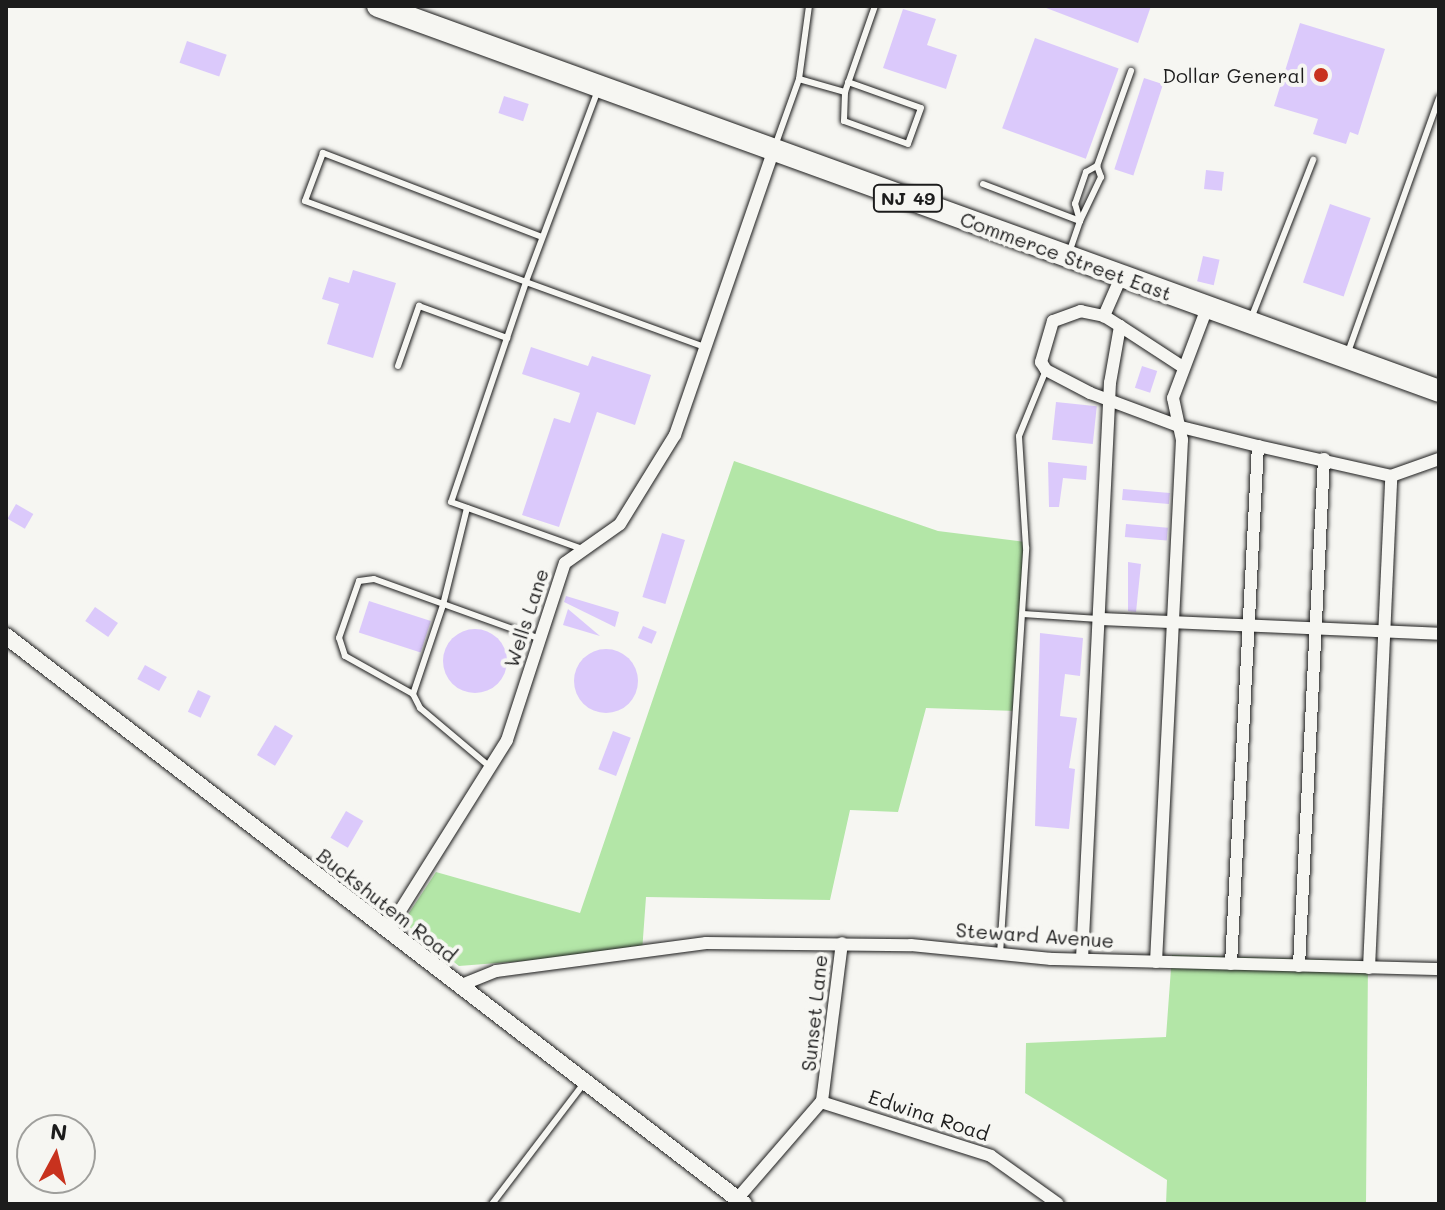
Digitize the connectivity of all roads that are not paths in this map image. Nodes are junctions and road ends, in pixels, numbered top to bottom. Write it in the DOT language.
graph roads {
  1 [pos="378,6"];
  2 [pos="809,6"];
  3 [pos="875,6"];
  4 [pos="1131,71"];
  5 [pos="799,79"];
  6 [pos="848,82"];
  7 [pos="599,86"];
  8 [pos="845,92"];
  9 [pos="1439,98"];
  10 [pos="774,149"];
  11 [pos="1313,160"];
  12 [pos="1097,166"];
  13 [pos="983,184"];
  14 [pos="1080,221"];
  15 [pos="542,237"];
  16 [pos="1068,257"];
  17 [pos="1121,277"];
  18 [pos="526,282"];
  19 [pos="1207,308"];
  20 [pos="1104,316"];
  21 [pos="1250,324"];
  22 [pos="1120,326"];
  23 [pos="507,338"];
  24 [pos="705,347"];
  25 [pos="1346,358"];
  26 [pos="398,366"];
  27 [pos="1183,367"];
  28 [pos="1046,370"];
  29 [pos="1439,391"];
  30 [pos="1111,400"];
  31 [pos="1181,427"];
  32 [pos="1258,446"];
  33 [pos="1324,459"];
  34 [pos="1439,459"];
  35 [pos="1391,476"];
  36 [pos="467,508"];
  37 [pos="584,550"];
  38 [pos="443,605"];
  39 [pos="1023,614"];
  40 [pos="1101,619"];
  41 [pos="1174,623"];
  42 [pos="1248,627"];
  43 [pos="1318,629"];
  44 [pos="1384,633"];
  45 [pos="1439,634"];
  46 [pos="6,636"];
  47 [pos="541,639"];
  48 [pos="413,694"];
  49 [pos="492,769"];
  50 [pos="388,930"];
  51 [pos="842,943"];
  52 [pos="1000,954"];
  53 [pos="1082,959"];
  54 [pos="1156,962"];
  55 [pos="1231,964"];
  56 [pos="1299,966"];
  57 [pos="1369,968"];
  58 [pos="1439,969"];
  59 [pos="459,986"];
  60 [pos="585,1082"];
  61 [pos="821,1102"];
  62 [pos="741,1201"];
  63 [pos="492,1204"];
  64 [pos="1058,1204"];
  1 -- 7 [label="highway, Commerce Street East / NJ 49"];
  2 -- 5 [label="lane"];
  3 -- 6 [label="lane"];
  4 -- 12 [label="lane"];
  5 -- 8 [label="lane"];
  5 -- 10 [label="lane"];
  6 -- 8 [label="lane"];
  6 -- 8 [label="lane"];
  7 -- 10 [label="highway, Commerce Street East / NJ 49"];
  7 -- 15 [label="lane"];
  9 -- 25 [label="lane"];
  10 -- 16 [label="highway, Commerce Street East / NJ 49"];
  10 -- 24 [label="street, Wells Lane"];
  11 -- 21 [label="lane"];
  12 -- 14 [label="lane"];
  12 -- 14 [label="lane"];
  13 -- 14 [label="lane"];
  14 -- 16 [label="lane"];
  15 -- 18 [label="lane"];
  15 -- 18 [label="lane"];
  16 -- 17 [label="highway, Commerce Street East / NJ 49"];
  17 -- 19 [label="highway, Commerce Street East / NJ 49"];
  17 -- 20 [label="street"];
  18 -- 23 [label="lane"];
  18 -- 24 [label="lane"];
  19 -- 21 [label="highway, Commerce Street East / NJ 49"];
  19 -- 27 [label="street"];
  20 -- 22 [label="street"];
  20 -- 28 [label="street"];
  21 -- 25 [label="highway, Commerce Street East / NJ 49"];
  22 -- 27 [label="street"];
  22 -- 30 [label="street"];
  23 -- 26 [label="lane"];
  23 -- 36 [label="lane"];
  24 -- 37 [label="street, Wells Lane"];
  25 -- 29 [label="highway, Commerce Street East / NJ 49"];
  27 -- 31 [label="street"];
  28 -- 30 [label="street"];
  28 -- 39 [label="lane"];
  30 -- 31 [label="street"];
  30 -- 40 [label="street"];
  31 -- 32 [label="street"];
  31 -- 41 [label="street"];
  32 -- 33 [label="street"];
  32 -- 42 [label="street"];
  33 -- 35 [label="street"];
  33 -- 43 [label="street"];
  34 -- 35 [label="street"];
  35 -- 44 [label="street"];
  36 -- 37 [label="lane"];
  36 -- 38 [label="lane"];
  37 -- 47 [label="street, Wells Lane"];
  38 -- 47 [label="lane"];
  38 -- 48 [label="lane"];
  38 -- 48 [label="lane"];
  39 -- 40 [label="lane"];
  39 -- 52 [label="lane"];
  40 -- 41 [label="street"];
  40 -- 53 [label="street"];
  41 -- 42 [label="street"];
  41 -- 54 [label="street"];
  42 -- 43 [label="street"];
  42 -- 55 [label="street"];
  43 -- 44 [label="street"];
  43 -- 56 [label="street"];
  44 -- 45 [label="street"];
  44 -- 57 [label="street"];
  46 -- 50 [label="main road, Buckshutem Road"];
  47 -- 49 [label="street, Wells Lane"];
  48 -- 49 [label="lane"];
  49 -- 50 [label="street, Wells Lane"];
  50 -- 59 [label="main road, Buckshutem Road"];
  51 -- 52 [label="street, Steward Avenue"];
  51 -- 59 [label="street, Steward Avenue"];
  51 -- 61 [label="street, Sunset Lane"];
  52 -- 53 [label="street, Steward Avenue"];
  53 -- 54 [label="street, Steward Avenue"];
  54 -- 55 [label="street, Steward Avenue"];
  55 -- 56 [label="street, Steward Avenue"];
  56 -- 57 [label="street, Steward Avenue"];
  57 -- 58 [label="street, Steward Avenue"];
  59 -- 60 [label="main road, Buckshutem Road"];
  60 -- 62 [label="main road, Buckshutem Road"];
  60 -- 63 [label="lane"];
  61 -- 62 [label="street, Sunset Lane"];
  61 -- 64 [label="street, Edwina Road"];
}
